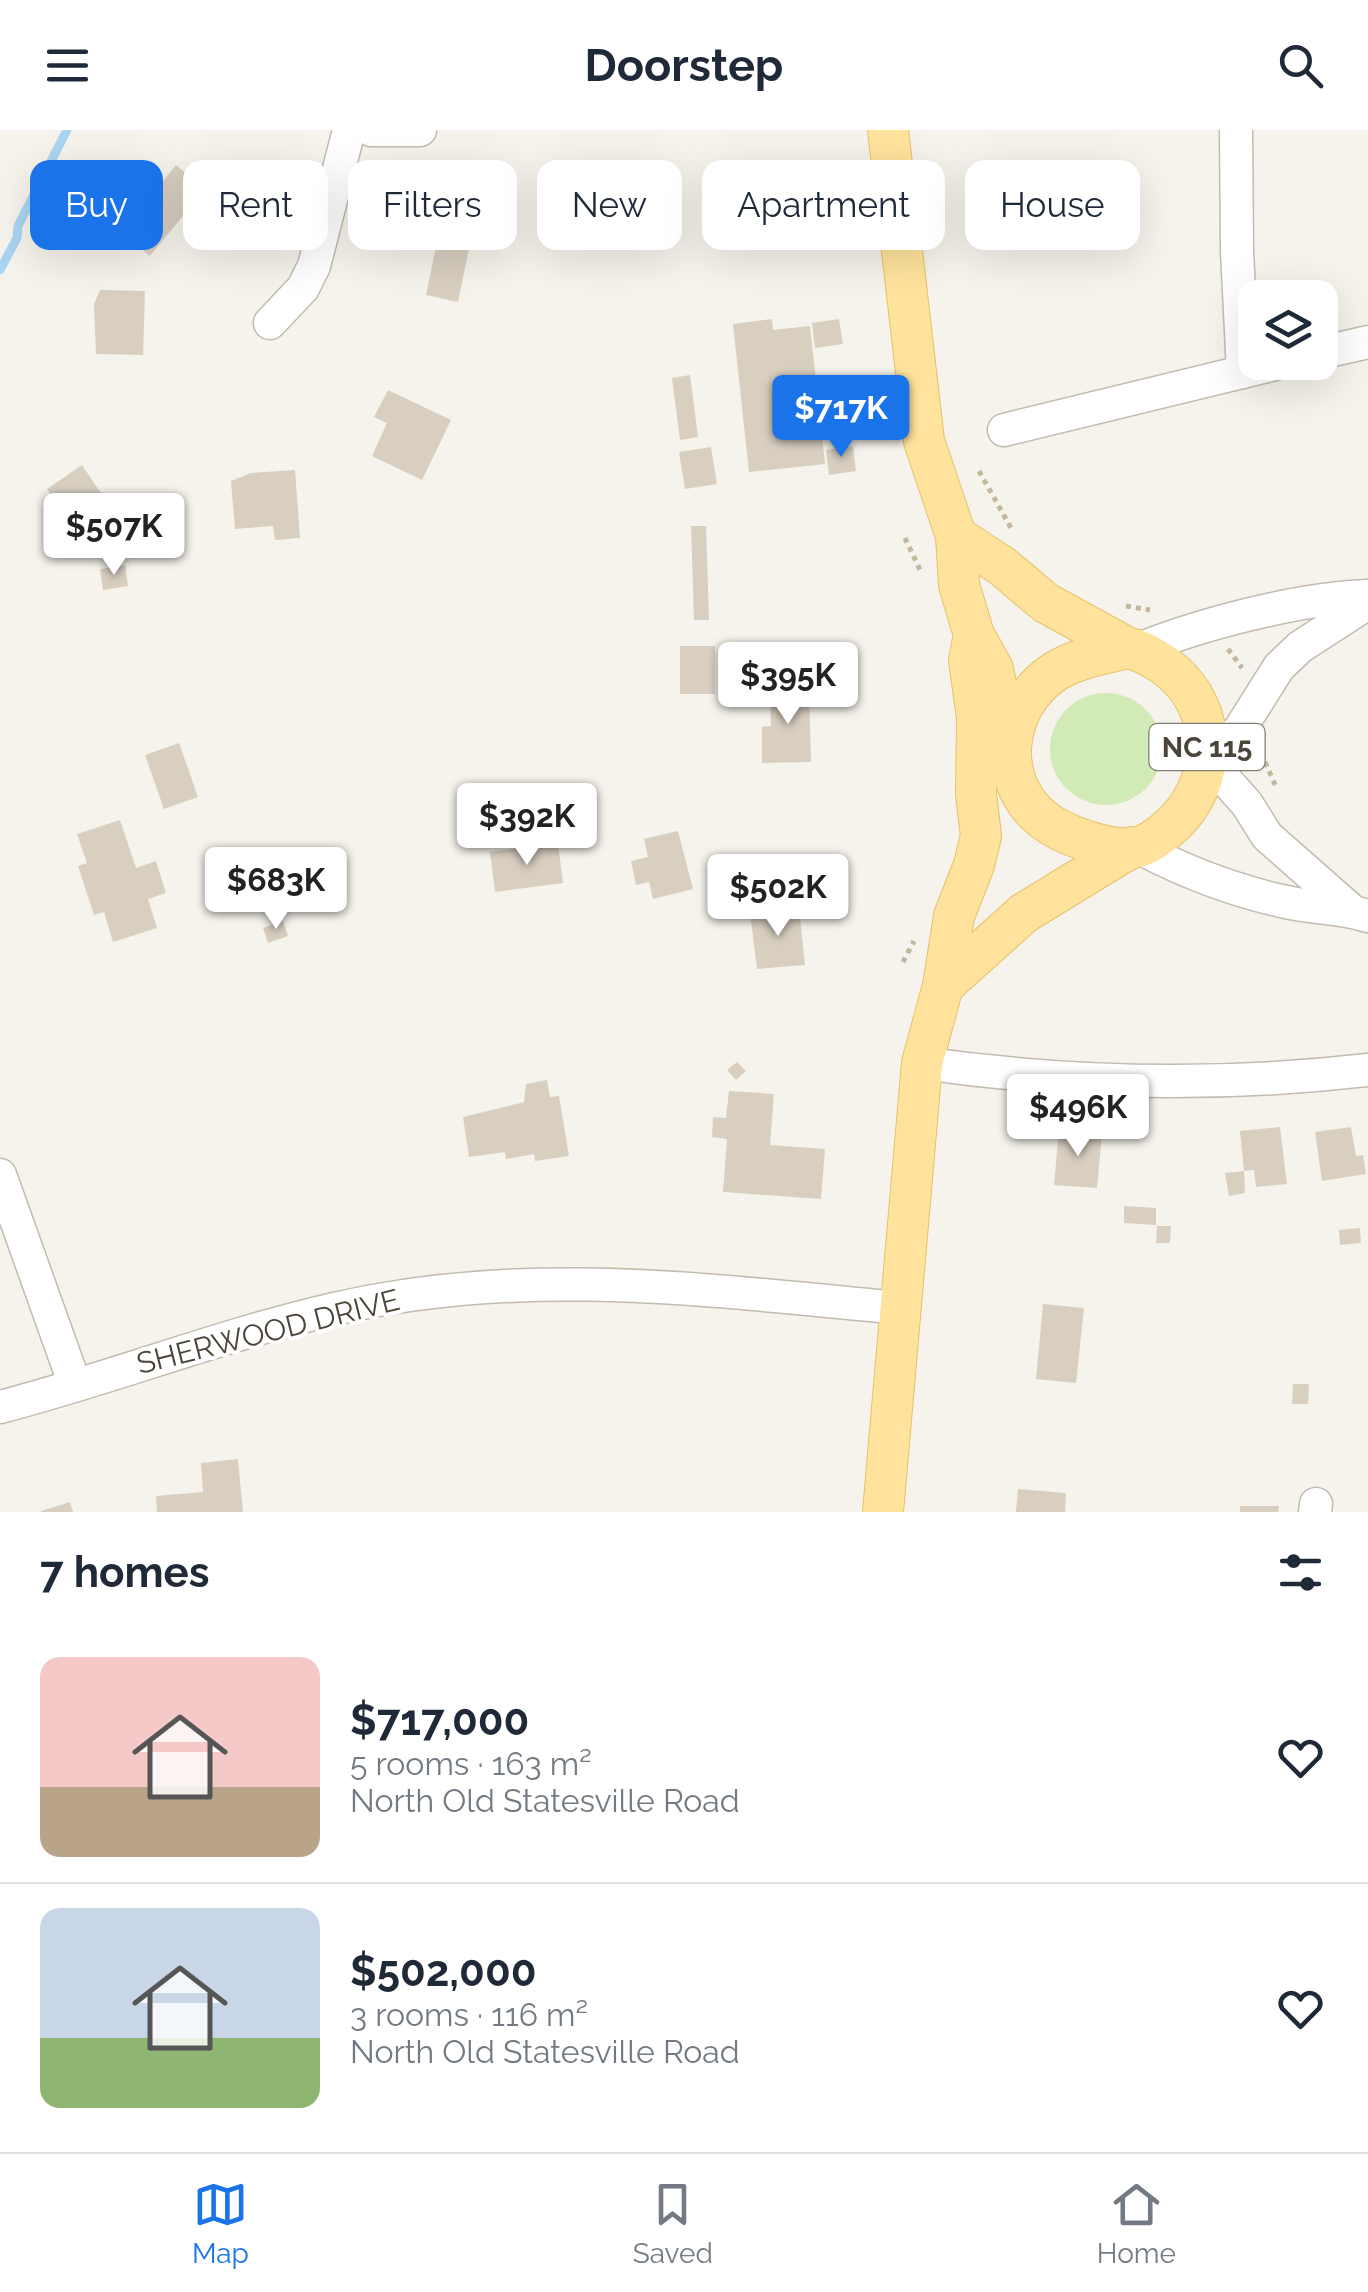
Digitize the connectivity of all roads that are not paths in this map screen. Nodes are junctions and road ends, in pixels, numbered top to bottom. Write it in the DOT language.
graph roads {
  1 [pos="349,130"];
  2 [pos="371,130"];
  3 [pos="420,130"];
  4 [pos="888,130"];
  5 [pos="1236,130"];
  6 [pos="1238,281"];
  7 [pos="270,323"];
  8 [pos="1368,342"];
  9 [pos="1338,349"];
  10 [pos="1238,373"];
  11 [pos="1004,430"];
  12 [pos="956,536"];
  13 [pos="1368,600"];
  14 [pos="974,635"];
  15 [pos="1132,649"];
  16 [pos="1010,754"];
  17 [pos="1207,755"];
  18 [pos="981,836"];
  19 [pos="1135,847"];
  20 [pos="1360,913"];
  21 [pos="942,986"];
  22 [pos="922,1062"];
  23 [pos="1368,1070"];
  24 [pos="0,1175"];
  25 [pos="899,1308"];
  26 [pos="76,1385"];
  27 [pos="0,1407"];
  28 [pos="884,1512"];
  1 -- 7 [label="street"];
  2 -- 3 [label="street"];
  4 -- 12 [label="main road"];
  5 -- 6 [label="street"];
  8 -- 9 [label="street"];
  10 -- 11 [label="street"];
  12 -- 14 [label="main road"];
  12 -- 15 [label="main road, NC 115"];
  13 -- 15 [label="street"];
  13 -- 17 [label="street"];
  14 -- 16 [label="main road"];
  14 -- 18 [label="main road"];
  15 -- 16 [label="main road"];
  15 -- 17 [label="main road, NC 115"];
  16 -- 18 [label="main road"];
  16 -- 19 [label="main road"];
  17 -- 19 [label="main road, NC 115"];
  17 -- 20 [label="street, NC 115"];
  18 -- 21 [label="main road"];
  19 -- 20 [label="street, NC 115"];
  19 -- 21 [label="main road"];
  21 -- 22 [label="main road"];
  22 -- 23 [label="street"];
  22 -- 25 [label="main road"];
  24 -- 26 [label="street"];
  25 -- 26 [label="street, SHERWOOD DRIVE"];
  25 -- 28 [label="main road"];
  26 -- 27 [label="street, SHERWOOD DRIVE"];
}
